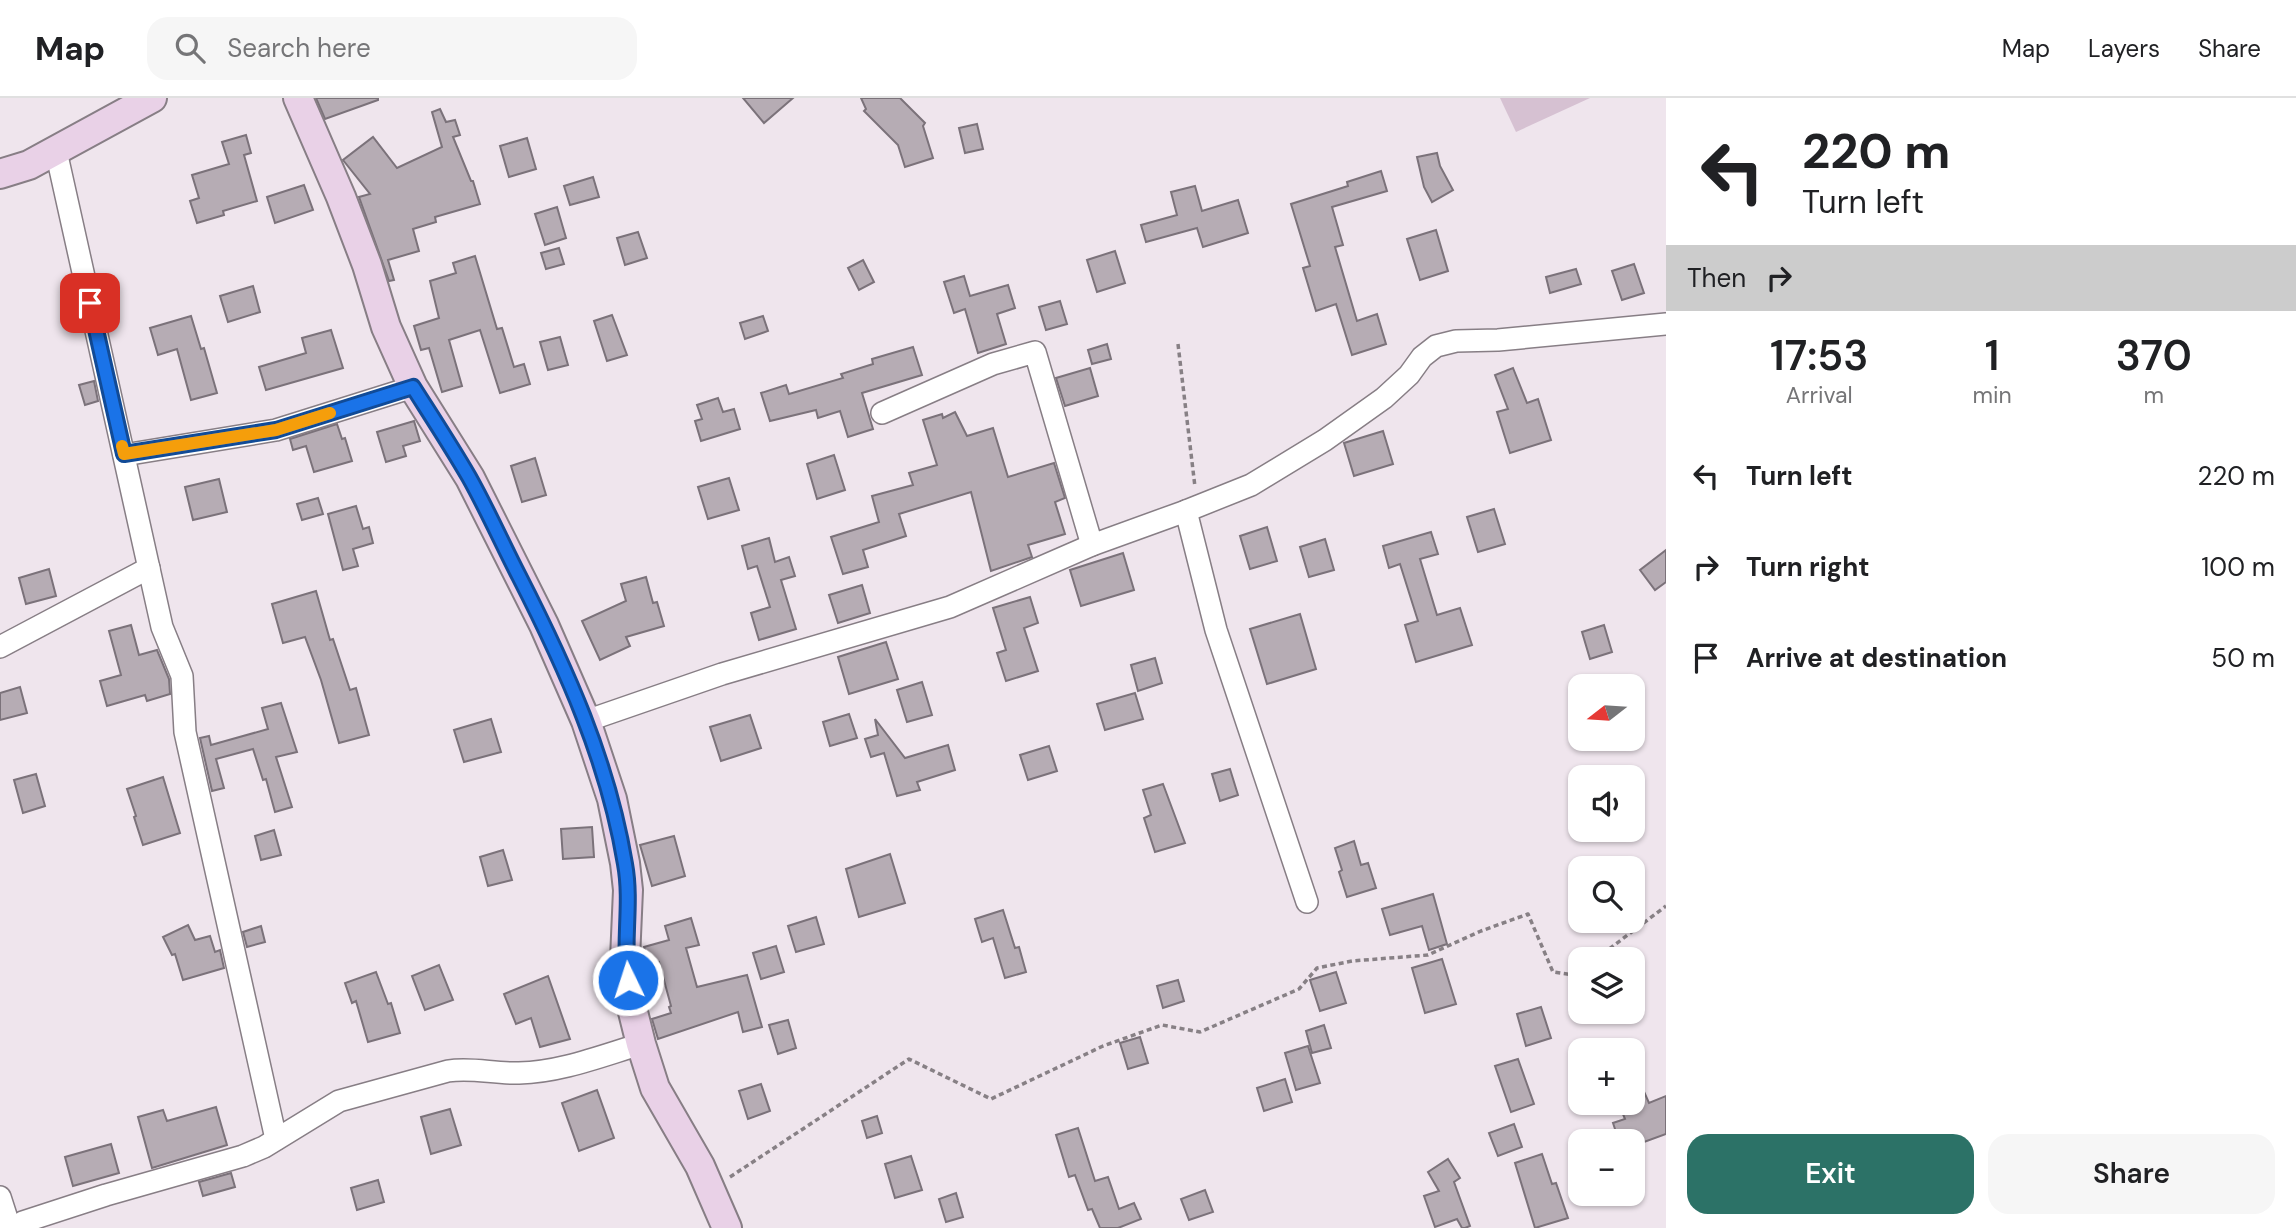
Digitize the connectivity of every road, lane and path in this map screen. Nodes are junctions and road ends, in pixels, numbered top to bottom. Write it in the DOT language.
graph roads {
  1 [pos="152,98"];
  2 [pos="298,98"];
  3 [pos="56,152"];
  4 [pos="0,174"];
  5 [pos="1666,324"];
  6 [pos="1178,344"];
  7 [pos="413,387"];
  8 [pos="882,413"];
  9 [pos="124,454"];
  10 [pos="1191,509"];
  11 [pos="1092,545"];
  12 [pos="149,568"];
  13 [pos="0,647"];
  14 [pos="586,721"];
  15 [pos="1307,902"];
  16 [pos="1666,906"];
  17 [pos="1611,947"];
  18 [pos="1568,974"];
  19 [pos="641,1044"];
  20 [pos="276,1139"];
  21 [pos="710,1190"];
  22 [pos="0,1197"];
  23 [pos="12,1228"];
  24 [pos="727,1228"];
  1 -- 3 [label="street"];
  2 -- 7 [label="street"];
  3 -- 4 [label="street"];
  3 -- 9 [label="street"];
  5 -- 10 [label="street"];
  6 -- 10 [label="path"];
  7 -- 9 [label="street"];
  7 -- 14 [label="street"];
  8 -- 11 [label="street"];
  9 -- 12 [label="street"];
  10 -- 11 [label="street"];
  10 -- 15 [label="street"];
  11 -- 14 [label="street"];
  12 -- 13 [label="street"];
  12 -- 20 [label="street"];
  14 -- 19 [label="street"];
  16 -- 17 [label="path"];
  18 -- 21 [label="path"];
  19 -- 20 [label="street"];
  19 -- 21 [label="street"];
  20 -- 23 [label="street"];
  21 -- 24 [label="street"];
  22 -- 23 [label="street"];
}
